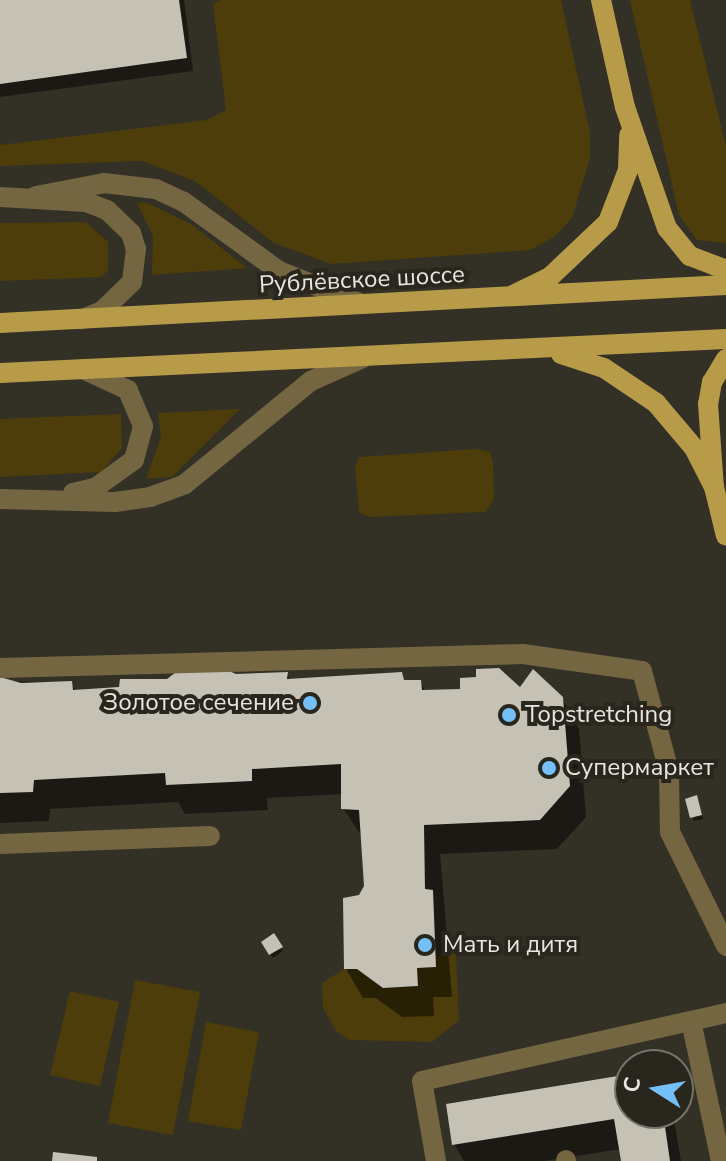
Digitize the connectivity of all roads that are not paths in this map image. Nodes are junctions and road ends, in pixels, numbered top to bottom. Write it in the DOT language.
graph roads {
  1 [pos="601,0"];
  2 [pos="625,107"];
  3 [pos="36,196"];
  4 [pos="0,197"];
  5 [pos="726,270"];
  6 [pos="726,285"];
  7 [pos="504,299"];
  8 [pos="365,305"];
  9 [pos="78,320"];
  10 [pos="0,323"];
  11 [pos="726,339"];
  12 [pos="533,349"];
  13 [pos="370,356"];
  14 [pos="726,359"];
  15 [pos="83,369"];
  16 [pos="0,373"];
  17 [pos="714,487"];
  18 [pos="58,497"];
  19 [pos="0,499"];
  20 [pos="726,536"];
  21 [pos="0,668"];
  22 [pos="210,836"];
  23 [pos="0,844"];
  24 [pos="726,946"];
  25 [pos="726,1013"];
  26 [pos="691,1021"];
  27 [pos="436,1161"];
  28 [pos="721,1161"];
  1 -- 2 [label="main road"];
  2 -- 5 [label="main road"];
  2 -- 7 [label="main road"];
  3 -- 4 [label="street"];
  3 -- 8 [label="street"];
  3 -- 9 [label="street"];
  6 -- 7 [label="main road, Рублёвское шоссе"];
  7 -- 8 [label="main road, Рублёвское шоссе"];
  8 -- 9 [label="main road, Рублёвское шоссе"];
  9 -- 10 [label="main road, Рублёвское шоссе"];
  11 -- 12 [label="main road"];
  12 -- 13 [label="main road"];
  12 -- 17 [label="main road"];
  13 -- 15 [label="main road"];
  13 -- 18 [label="street"];
  14 -- 17 [label="main road"];
  15 -- 16 [label="main road"];
  15 -- 18 [label="street"];
  17 -- 20 [label="main road"];
  18 -- 19 [label="street"];
  21 -- 24 [label="street"];
  22 -- 23 [label="street"];
  25 -- 26 [label="street"];
  26 -- 27 [label="street"];
  26 -- 28 [label="street"];
}
